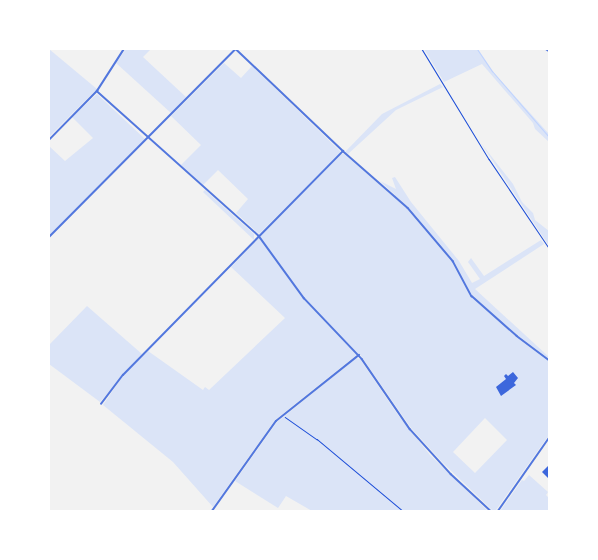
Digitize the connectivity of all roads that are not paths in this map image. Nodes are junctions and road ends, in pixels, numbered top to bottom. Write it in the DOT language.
graph roads {
  1 [pos="124,49"];
  2 [pos="236,49"];
  3 [pos="546,49"];
  4 [pos="549,51"];
  5 [pos="97,91"];
  6 [pos="148,137"];
  7 [pos="49,140"];
  8 [pos="343,151"];
  9 [pos="259,236"];
  10 [pos="49,237"];
  11 [pos="358,355"];
  12 [pos="549,360"];
  13 [pos="101,404"];
  14 [pos="549,438"];
  15 [pos="213,511"];
  16 [pos="491,511"];
  17 [pos="498,511"];
  1 -- 5 [label="street"];
  2 -- 6 [label="street"];
  2 -- 8 [label="street"];
  3 -- 4 [label="street"];
  5 -- 6 [label="street"];
  5 -- 7 [label="street"];
  6 -- 9 [label="street"];
  6 -- 10 [label="street"];
  8 -- 9 [label="street"];
  8 -- 12 [label="street"];
  9 -- 11 [label="street"];
  9 -- 13 [label="street"];
  11 -- 15 [label="street"];
  11 -- 16 [label="street"];
  14 -- 17 [label="street"];
}
